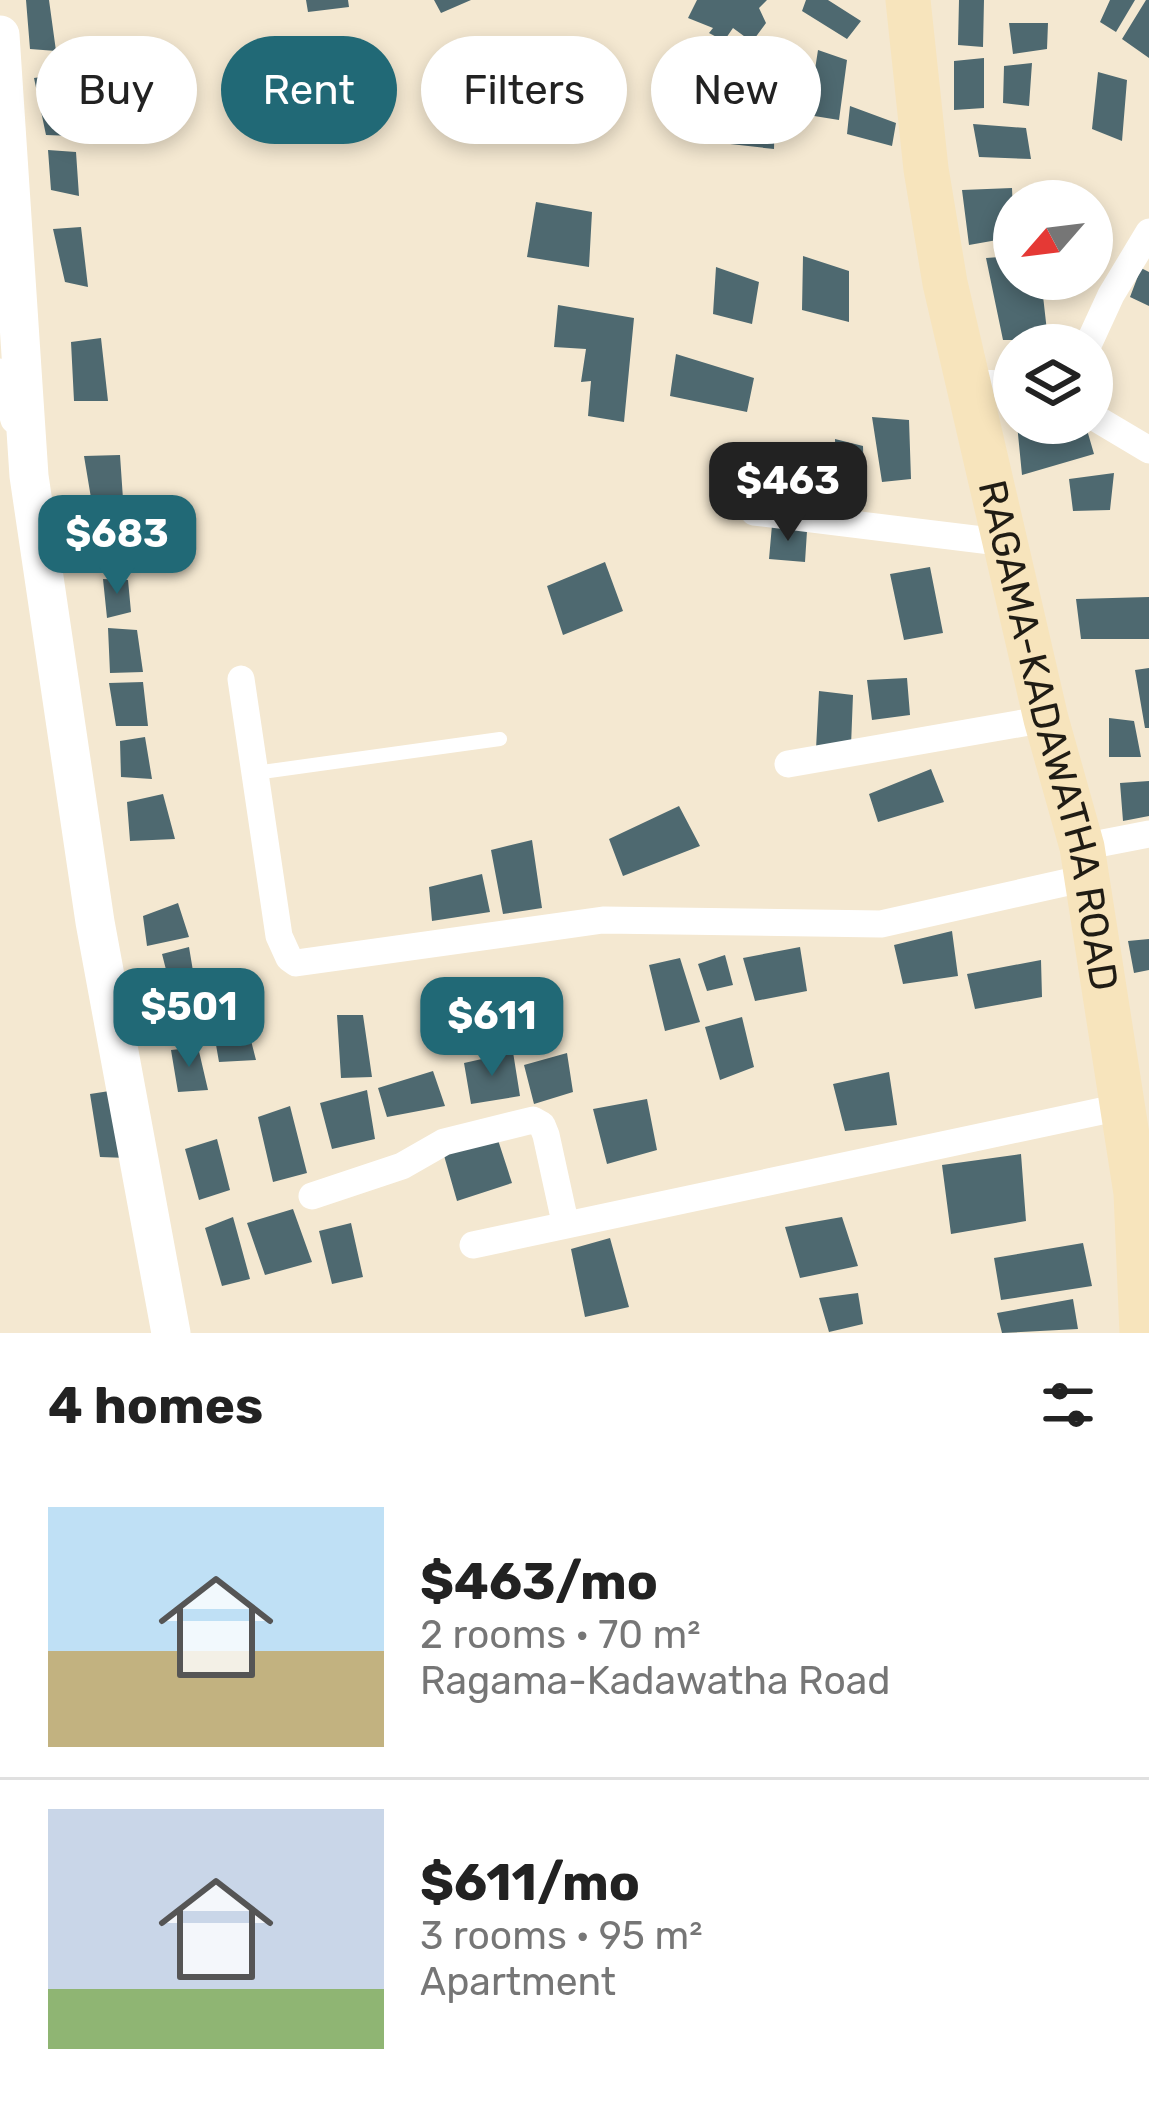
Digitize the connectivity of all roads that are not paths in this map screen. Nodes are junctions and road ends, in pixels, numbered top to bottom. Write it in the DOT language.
graph roads {
  1 [pos="908,0"];
  2 [pos="0,35"];
  3 [pos="1149,232"];
  4 [pos="1098,324"];
  5 [pos="0,372"];
  6 [pos="967,383"];
  7 [pos="993,383"];
  8 [pos="1113,429"];
  9 [pos="1149,450"];
  10 [pos="29,476"];
  11 [pos="754,512"];
  12 [pos="1007,543"];
  13 [pos="241,679"];
  14 [pos="1046,719"];
  15 [pos="500,740"];
  16 [pos="788,764"];
  17 [pos="255,773"];
  18 [pos="1149,835"];
  19 [pos="1084,862"];
  20 [pos="1125,1106"];
  21 [pos="312,1196"];
  22 [pos="565,1222"];
  23 [pos="473,1245"];
  24 [pos="171,1333"];
  25 [pos="1142,1333"];
  1 -- 6 [label="main road, RAGAMA-KADAWATHA ROAD"];
  2 -- 10 [label="street"];
  3 -- 4 [label="street"];
  5 -- 10 [label="street"];
  6 -- 7 [label="street"];
  6 -- 12 [label="main road, RAGAMA-KADAWATHA ROAD"];
  8 -- 9 [label="street"];
  10 -- 24 [label="street"];
  11 -- 12 [label="street"];
  12 -- 14 [label="main road, RAGAMA-KADAWATHA ROAD"];
  13 -- 17 [label="street"];
  14 -- 16 [label="street"];
  14 -- 19 [label="main road, RAGAMA-KADAWATHA ROAD"];
  15 -- 17 [label="lane"];
  17 -- 19 [label="street"];
  18 -- 19 [label="street"];
  19 -- 20 [label="main road, RAGAMA-KADAWATHA ROAD"];
  20 -- 22 [label="street"];
  20 -- 25 [label="main road, RAGAMA-KADAWATHA ROAD"];
  21 -- 22 [label="street"];
  22 -- 23 [label="street"];
}
